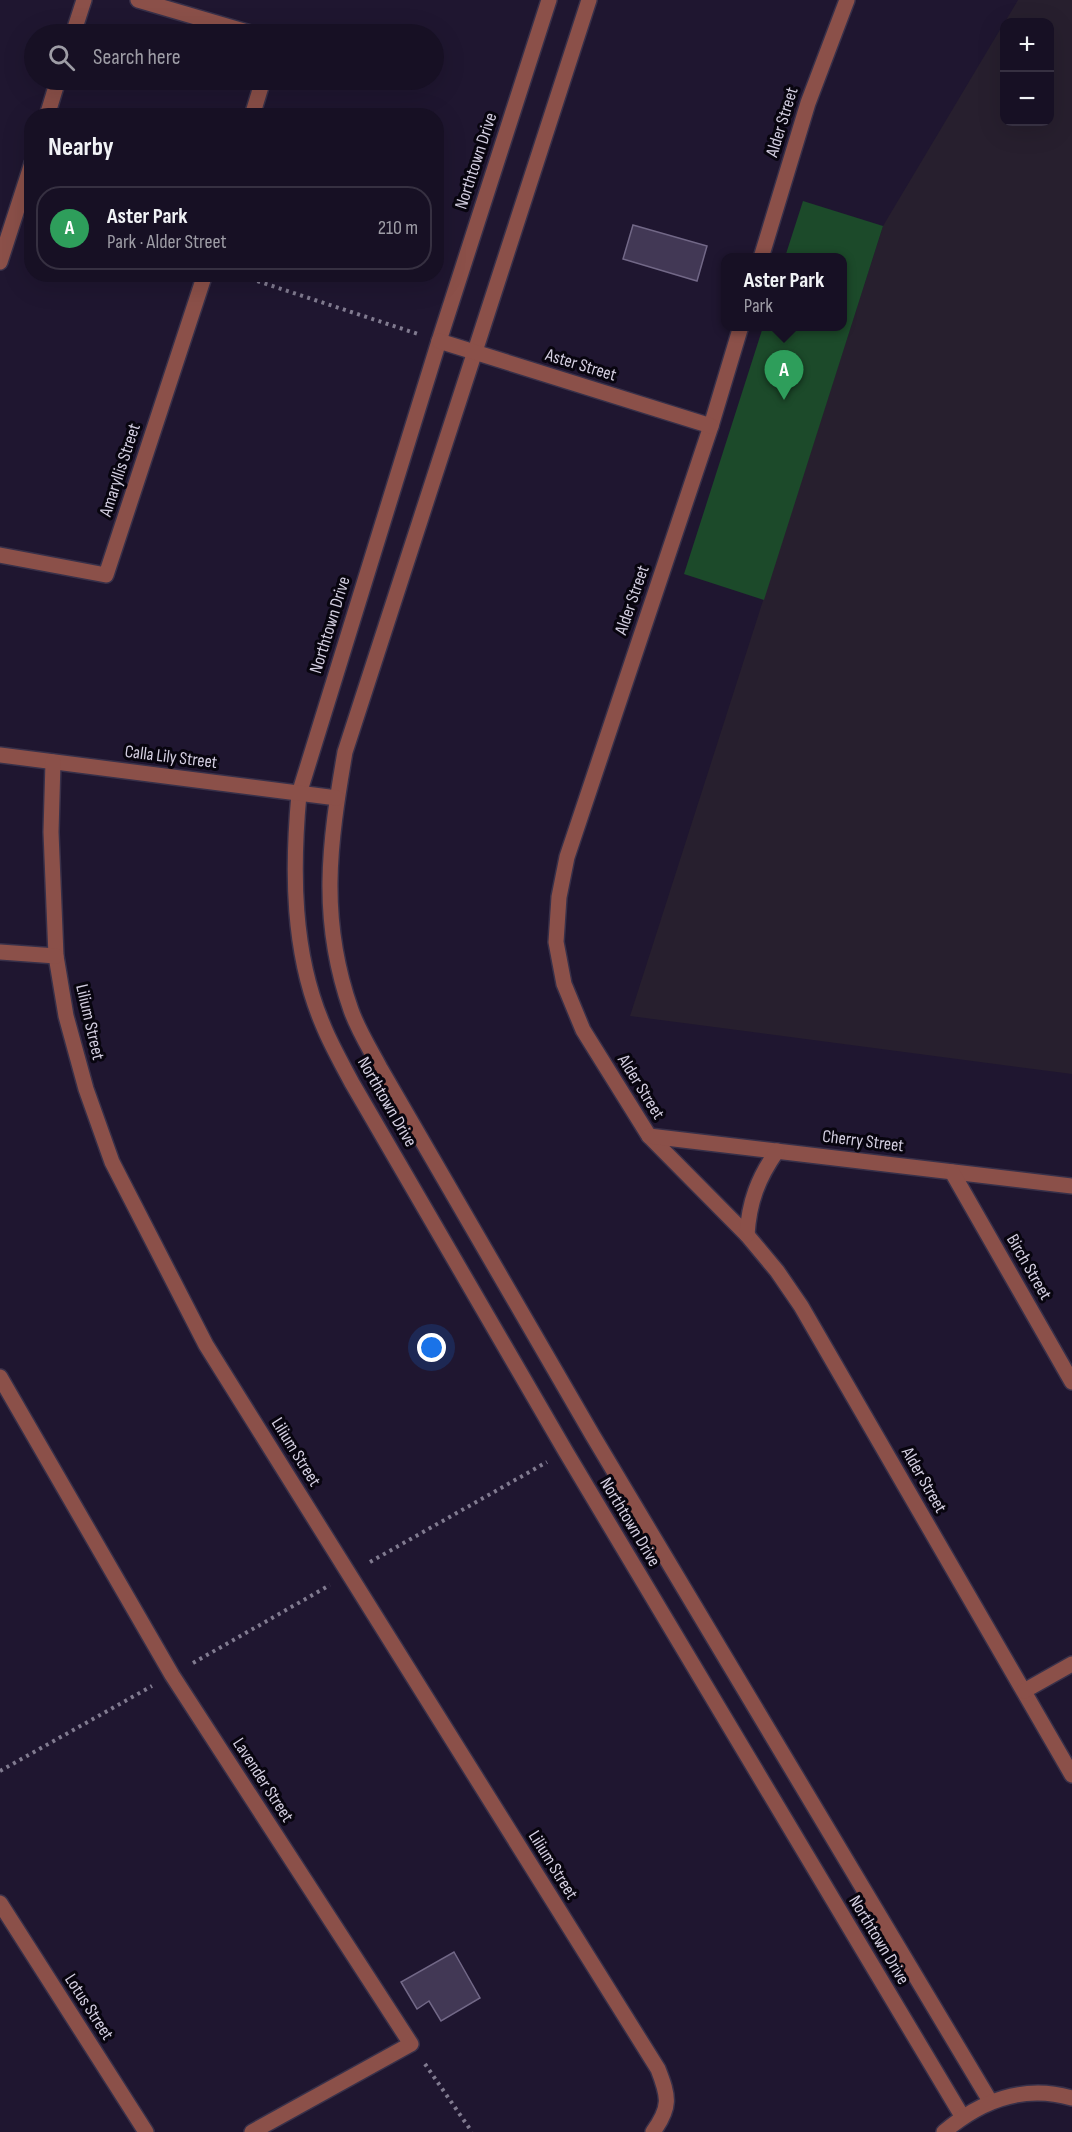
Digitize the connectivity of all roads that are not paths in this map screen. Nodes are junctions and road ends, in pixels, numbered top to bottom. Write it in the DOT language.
graph roads {
  1 [pos="84,0"];
  2 [pos="138,0"];
  3 [pos="549,0"];
  4 [pos="589,0"];
  5 [pos="847,0"];
  6 [pos="76,24"];
  7 [pos="220,24"];
  8 [pos="55,90"];
  9 [pos="260,90"];
  10 [pos="49,108"];
  11 [pos="254,108"];
  12 [pos="24,188"];
  13 [pos="763,253"];
  14 [pos="0,262"];
  15 [pos="202,282"];
  16 [pos="740,331"];
  17 [pos="439,341"];
  18 [pos="475,352"];
  19 [pos="711,426"];
  20 [pos="0,555"];
  21 [pos="0,755"];
  22 [pos="53,762"];
  23 [pos="299,794"];
  24 [pos="337,798"];
  25 [pos="0,952"];
  26 [pos="56,956"];
  27 [pos="649,1136"];
  28 [pos="777,1151"];
  29 [pos="952,1172"];
  30 [pos="1072,1186"];
  31 [pos="747,1235"];
  32 [pos="0,1377"];
  33 [pos="1072,1382"];
  34 [pos="1072,1664"];
  35 [pos="1024,1691"];
  36 [pos="1072,1775"];
  37 [pos="0,1904"];
  38 [pos="1072,2098"];
  39 [pos="990,2101"];
  40 [pos="962,2116"];
  41 [pos="146,2132"];
  42 [pos="252,2132"];
  43 [pos="653,2132"];
  44 [pos="944,2132"];
  1 -- 6 [label="street"];
  2 -- 7 [label="street"];
  3 -- 17 [label="street, Northtown Drive"];
  4 -- 18 [label="street, Northtown Drive"];
  5 -- 13 [label="street, Alder Street"];
  8 -- 10 [label="street"];
  9 -- 11 [label="street"];
  12 -- 14 [label="street"];
  15 -- 20 [label="street, Amaryllis Street"];
  16 -- 19 [label="street, Alder Street"];
  17 -- 18 [label="street, Aster Street"];
  17 -- 23 [label="street, Northtown Drive"];
  18 -- 19 [label="street, Aster Street"];
  18 -- 24 [label="street, Northtown Drive"];
  19 -- 27 [label="street, Alder Street"];
  21 -- 22 [label="street, Calla Lily Street"];
  22 -- 23 [label="street, Calla Lily Street"];
  22 -- 26 [label="street, Lilium Street"];
  23 -- 24 [label="street, Calla Lily Street"];
  23 -- 40 [label="street, Northtown Drive"];
  24 -- 39 [label="street, Northtown Drive"];
  25 -- 26 [label="street"];
  26 -- 43 [label="street, Lilium Street"];
  27 -- 28 [label="street, Cherry Street"];
  27 -- 31 [label="street, Alder Street"];
  28 -- 29 [label="street, Cherry Street"];
  28 -- 31 [label="street"];
  29 -- 30 [label="street, Cherry Street"];
  29 -- 33 [label="street, Birch Street"];
  31 -- 35 [label="street, Alder Street"];
  32 -- 42 [label="street, Lavender Street"];
  34 -- 35 [label="street"];
  35 -- 36 [label="street, Alder Street"];
  37 -- 41 [label="street, Lotus Street"];
  38 -- 39 [label="street"];
  39 -- 40 [label="street"];
  40 -- 44 [label="street"];
}
